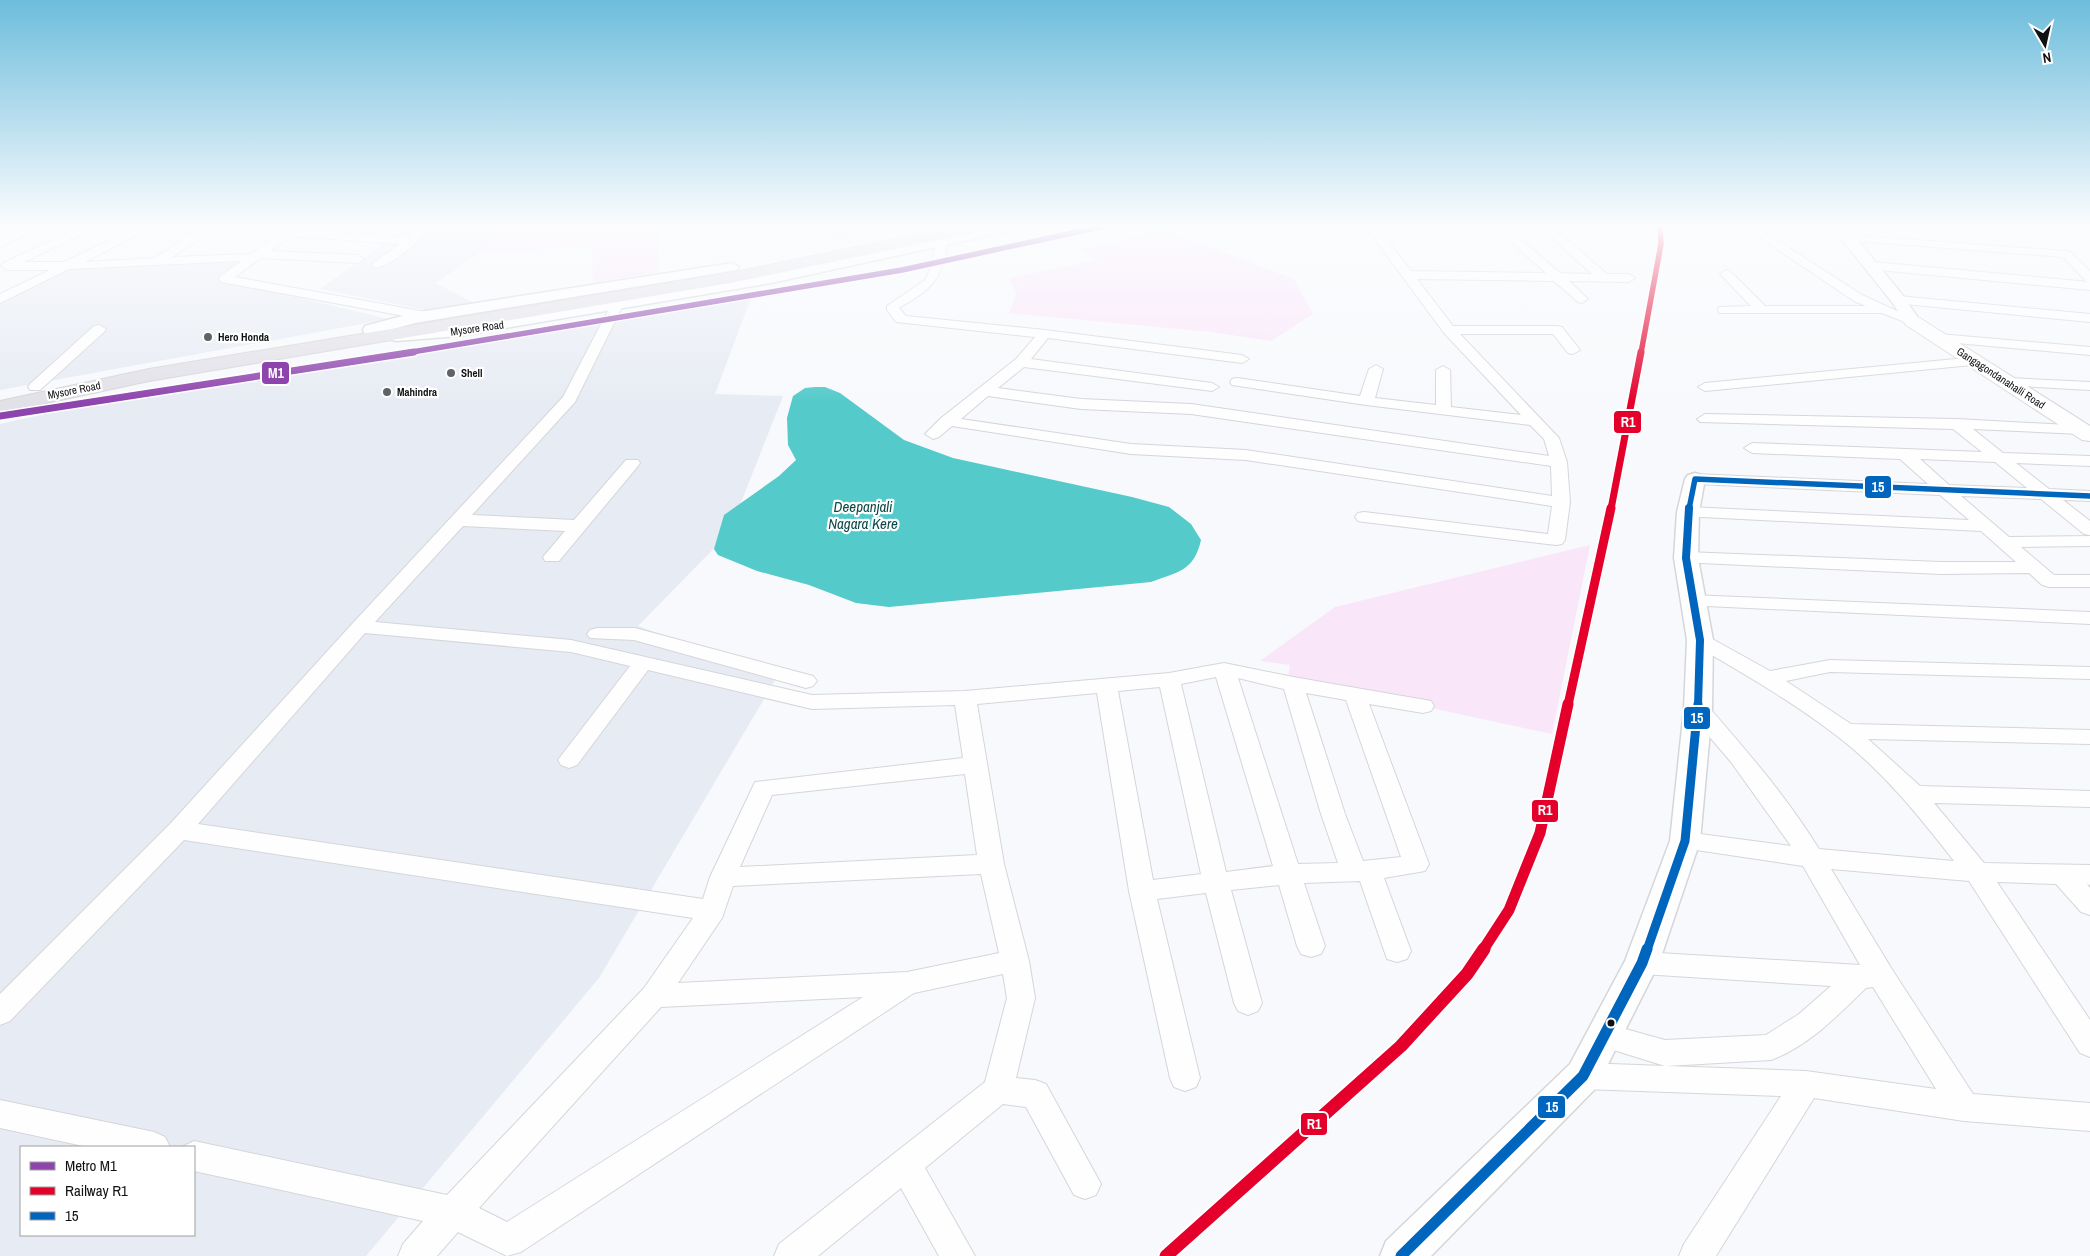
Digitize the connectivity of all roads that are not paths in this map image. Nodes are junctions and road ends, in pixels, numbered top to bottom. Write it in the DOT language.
graph roads {
  1 [pos="27,286"];
  2 [pos="257,286"];
  3 [pos="627,286"];
  4 [pos="661,286"];
  5 [pos="674,286"];
  6 [pos="728,286"];
  7 [pos="928,286"];
  8 [pos="1414,286"];
  9 [pos="1567,286"];
  10 [pos="1738,286"];
  11 [pos="1839,286"];
  12 [pos="1887,286"];
  13 [pos="0,299"];
  14 [pos="1582,299"];
  15 [pos="1898,300"];
  16 [pos="617,305"];
  17 [pos="1724,310"];
  18 [pos="1762,310"];
  19 [pos="1883,310"];
  20 [pos="2090,318"];
  21 [pos="423,320"];
  22 [pos="1912,321"];
  23 [pos="99,329"];
  24 [pos="1449,330"];
  25 [pos="379,333"];
  26 [pos="1045,334"];
  27 [pos="1939,338"];
  28 [pos="1573,350"];
  29 [pos="2090,351"];
  30 [pos="1242,359"];
  31 [pos="1977,361"];
  32 [pos="1021,362"];
  33 [pos="1376,369"];
  34 [pos="1443,370"];
  35 [pos="1237,382"];
  36 [pos="2009,382"];
  37 [pos="1705,386"];
  38 [pos="2090,386"];
  39 [pos="1212,387"];
  40 [pos="35,388"];
  41 [pos="984,391"];
  42 [pos="0,395"];
  43 [pos="1366,400"];
  44 [pos="0,407"];
  45 [pos="1444,410"];
  46 [pos="1705,418"];
  47 [pos="1533,421"];
  48 [pos="946,422"];
  49 [pos="1958,424"];
  50 [pos="2085,432"];
  51 [pos="933,434"];
  52 [pos="1752,448"];
  53 [pos="1903,453"];
  54 [pos="1997,457"];
  55 [pos="2090,461"];
  56 [pos="1558,462"];
  57 [pos="632,463"];
  58 [pos="1695,479"];
  59 [pos="1945,491"];
  60 [pos="2044,494"];
  61 [pos="2090,496"];
  62 [pos="1561,502"];
  63 [pos="1688,512"];
  64 [pos="1364,517"];
  65 [pos="458,520"];
  66 [pos="579,526"];
  67 [pos="1984,526"];
  68 [pos="2090,530"];
  69 [pos="2090,541"];
  70 [pos="2004,542"];
  71 [pos="552,557"];
  72 [pos="1686,558"];
  73 [pos="2034,567"];
  74 [pos="2090,581"];
  75 [pos="1692,601"];
  76 [pos="2090,618"];
  77 [pos="360,627"];
  78 [pos="597,634"];
  79 [pos="1700,640"];
  80 [pos="644,662"];
  81 [pos="1224,669"];
  82 [pos="2090,673"];
  83 [pos="1767,678"];
  84 [pos="1169,680"];
  85 [pos="806,681"];
  86 [pos="1293,684"];
  87 [pos="1106,685"];
  88 [pos="1355,695"];
  89 [pos="965,698"];
  90 [pos="1422,706"];
  91 [pos="1698,709"];
  92 [pos="1846,731"];
  93 [pos="2090,737"];
  94 [pos="569,760"];
  95 [pos="974,765"];
  96 [pos="1914,794"];
  97 [pos="2090,799"];
  98 [pos="178,830"];
  99 [pos="1685,841"];
  100 [pos="1812,858"];
  101 [pos="991,864"];
  102 [pos="1361,871"];
  103 [pos="1976,872"];
  104 [pos="1290,874"];
  105 [pos="2062,874"];
  106 [pos="2090,875"];
  107 [pos="723,877"];
  108 [pos="1216,884"];
  109 [pos="1142,891"];
  110 [pos="2090,905"];
  111 [pos="713,911"];
  112 [pos="1311,946"];
  113 [pos="1397,951"];
  114 [pos="1015,961"];
  115 [pos="1642,963"];
  116 [pos="1871,978"];
  117 [pos="907,983"];
  118 [pos="654,996"];
  119 [pos="1248,1003"];
  120 [pos="0,1013"];
  121 [pos="1604,1035"];
  122 [pos="2090,1044"];
  123 [pos="1582,1076"];
  124 [pos="1186,1078"];
  125 [pos="1806,1084"];
  126 [pos="998,1090"];
  127 [pos="1964,1107"];
  128 [pos="0,1114"];
  129 [pos="2090,1117"];
  130 [pos="149,1146"];
  131 [pos="195,1156"];
  132 [pos="905,1165"];
  133 [pos="1085,1184"];
  134 [pos="453,1212"];
  135 [pos="415,1256"];
  136 [pos="791,1256"];
  137 [pos="958,1256"];
  138 [pos="1401,1256"];
  139 [pos="1696,1256"];
  1 -- 13 [label="street"];
  2 -- 21 [label="street"];
  3 -- 21 [label="street, Mysore Road"];
  4 -- 21 [label="highway"];
  5 -- 25 [label="highway, Mysore Road"];
  6 -- 16 [label="street, Mysore Road"];
  7 -- 26 [label="street"];
  8 -- 24 [label="street"];
  9 -- 14 [label="street"];
  10 -- 18 [label="street"];
  11 -- 19 [label="street"];
  12 -- 15 [label="street"];
  15 -- 20 [label="street"];
  15 -- 22 [label="street"];
  16 -- 25 [label="street, Mysore Road"];
  16 -- 65 [label="street"];
  17 -- 18 [label="street"];
  18 -- 19 [label="street"];
  19 -- 22 [label="street"];
  21 -- 25 [label="highway, Mysore Road"];
  22 -- 27 [label="main road, Gangagondanahalli Road"];
  23 -- 40 [label="street"];
  24 -- 28 [label="street"];
  24 -- 47 [label="street"];
  25 -- 40 [label="highway, Mysore Road"];
  25 -- 44 [label="highway, Mysore Road"];
  26 -- 30 [label="street"];
  26 -- 32 [label="street"];
  27 -- 29 [label="street"];
  27 -- 31 [label="main road, Gangagondanahalli Road"];
  31 -- 36 [label="main road, Gangagondanahalli Road"];
  31 -- 37 [label="street"];
  32 -- 39 [label="street"];
  32 -- 41 [label="street"];
  33 -- 43 [label="street"];
  34 -- 45 [label="street"];
  35 -- 43 [label="street"];
  36 -- 38 [label="street"];
  36 -- 50 [label="main road, Gangagondanahalli Road"];
  40 -- 42 [label="highway, Mysore Road"];
  41 -- 48 [label="street"];
  41 -- 56 [label="street"];
  43 -- 45 [label="street"];
  45 -- 47 [label="street"];
  46 -- 49 [label="street"];
  47 -- 56 [label="street"];
  48 -- 51 [label="street"];
  48 -- 62 [label="street"];
  49 -- 50 [label="street"];
  49 -- 54 [label="street"];
  52 -- 53 [label="street"];
  53 -- 54 [label="street"];
  53 -- 59 [label="street"];
  54 -- 55 [label="street"];
  54 -- 60 [label="street"];
  56 -- 62 [label="street"];
  57 -- 66 [label="street"];
  58 -- 59 [label="street"];
  58 -- 63 [label="street"];
  59 -- 60 [label="street"];
  59 -- 67 [label="street"];
  60 -- 61 [label="street"];
  60 -- 68 [label="street"];
  62 -- 64 [label="street"];
  63 -- 67 [label="street"];
  63 -- 72 [label="street"];
  65 -- 66 [label="street"];
  65 -- 77 [label="street"];
  66 -- 71 [label="street"];
  67 -- 70 [label="street"];
  69 -- 70 [label="street"];
  70 -- 73 [label="street"];
  72 -- 73 [label="street"];
  72 -- 75 [label="street"];
  73 -- 74 [label="street"];
  75 -- 76 [label="street"];
  75 -- 79 [label="street"];
  77 -- 80 [label="street"];
  77 -- 98 [label="street"];
  78 -- 85 [label="street"];
  79 -- 83 [label="street"];
  79 -- 91 [label="street"];
  80 -- 89 [label="street"];
  80 -- 94 [label="street"];
  81 -- 84 [label="street"];
  81 -- 86 [label="street"];
  81 -- 104 [label="street"];
  82 -- 83 [label="street"];
  83 -- 92 [label="street"];
  84 -- 87 [label="street"];
  84 -- 108 [label="street"];
  86 -- 88 [label="street"];
  86 -- 102 [label="street"];
  87 -- 89 [label="street"];
  87 -- 109 [label="street"];
  88 -- 90 [label="street"];
  88 -- 102 [label="street"];
  89 -- 95 [label="street"];
  91 -- 99 [label="street"];
  91 -- 100 [label="street"];
  92 -- 93 [label="street"];
  92 -- 96 [label="street"];
  95 -- 101 [label="street"];
  95 -- 107 [label="street"];
  96 -- 97 [label="street"];
  96 -- 103 [label="street"];
  98 -- 111 [label="street"];
  98 -- 120 [label="street"];
  99 -- 100 [label="street"];
  99 -- 115 [label="street"];
  100 -- 103 [label="street"];
  100 -- 116 [label="street"];
  101 -- 107 [label="street"];
  101 -- 114 [label="street"];
  102 -- 104 [label="street"];
  102 -- 113 [label="street"];
  103 -- 105 [label="street"];
  103 -- 122 [label="street"];
  104 -- 108 [label="street"];
  104 -- 112 [label="street"];
  105 -- 106 [label="street"];
  105 -- 110 [label="street"];
  107 -- 111 [label="street"];
  108 -- 109 [label="street"];
  108 -- 119 [label="street"];
  109 -- 124 [label="street"];
  111 -- 118 [label="street"];
  114 -- 117 [label="street"];
  114 -- 126 [label="street"];
  115 -- 116 [label="street"];
  115 -- 121 [label="street"];
  116 -- 121 [label="street"];
  116 -- 127 [label="street"];
  117 -- 118 [label="street"];
  117 -- 134 [label="street"];
  118 -- 134 [label="street"];
  121 -- 123 [label="street"];
  123 -- 125 [label="street"];
  123 -- 138 [label="street"];
  125 -- 127 [label="street"];
  125 -- 139 [label="street"];
  126 -- 132 [label="street"];
  126 -- 133 [label="street"];
  127 -- 129 [label="street"];
  128 -- 130 [label="street"];
  131 -- 134 [label="street"];
  132 -- 136 [label="street"];
  132 -- 137 [label="street"];
  134 -- 135 [label="street"];
}
